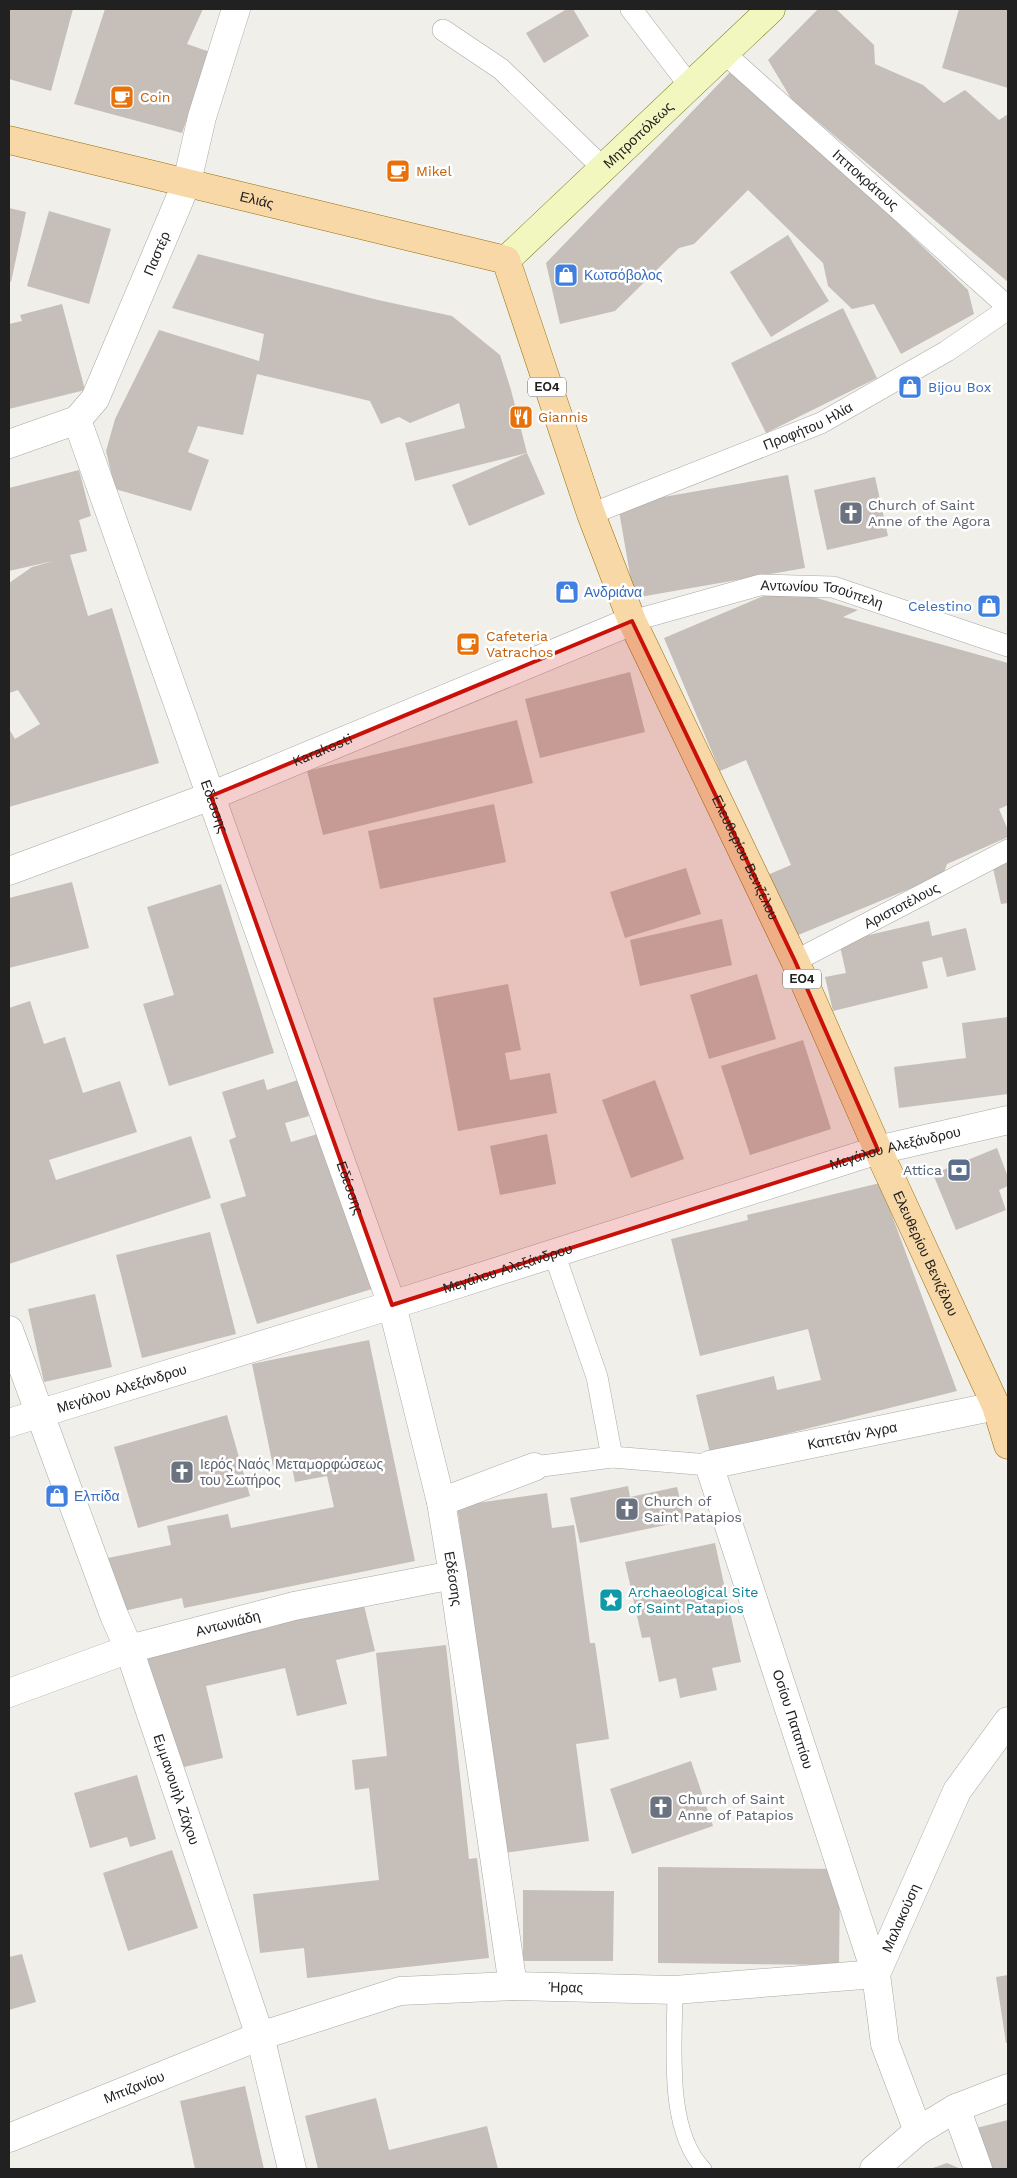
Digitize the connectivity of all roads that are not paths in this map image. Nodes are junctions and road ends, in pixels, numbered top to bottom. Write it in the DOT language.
graph roads {
  1 [pos="236,9"];
  2 [pos="631,9"];
  3 [pos="771,9"];
  4 [pos="443,30"];
  5 [pos="724,53"];
  6 [pos="690,86"];
  7 [pos="9,140"];
  8 [pos="602,167"];
  9 [pos="188,182"];
  10 [pos="506,260"];
  11 [pos="1008,308"];
  12 [pos="77,420"];
  13 [pos="9,444"];
  14 [pos="591,514"];
  15 [pos="632,621"];
  16 [pos="1008,646"];
  17 [pos="211,796"];
  18 [pos="1008,850"];
  19 [pos="9,870"];
  20 [pos="795,961"];
  21 [pos="1008,1120"];
  22 [pos="878,1150"];
  23 [pos="554,1253"];
  24 [pos="392,1305"];
  25 [pos="9,1330"];
  26 [pos="996,1406"];
  27 [pos="40,1415"];
  28 [pos="9,1423"];
  29 [pos="1008,1446"];
  30 [pos="612,1457"];
  31 [pos="709,1465"];
  32 [pos="534,1467"];
  33 [pos="441,1502"];
  34 [pos="453,1575"];
  35 [pos="129,1650"];
  36 [pos="9,1693"];
  37 [pos="1008,1721"];
  38 [pos="876,1974"];
  39 [pos="513,1986"];
  40 [pos="675,1990"];
  41 [pos="260,2036"];
  42 [pos="1008,2088"];
  43 [pos="956,2108"];
  44 [pos="918,2131"];
  45 [pos="9,2138"];
  46 [pos="292,2169"];
  47 [pos="704,2169"];
  48 [pos="874,2169"];
  49 [pos="978,2169"];
  1 -- 9 [label="street, Παστέρ"];
  2 -- 6 [label="street"];
  3 -- 5 [label="main road, Μητροπόλεως"];
  4 -- 8 [label="street"];
  5 -- 6 [label="main road, Μητροπόλεως"];
  5 -- 11 [label="street, Ιπποκράτους"];
  6 -- 8 [label="main road, Μητροπόλεως"];
  7 -- 9 [label="main road, Ελιάς"];
  8 -- 10 [label="main road, Μητροπόλεως"];
  9 -- 10 [label="main road, Ελιάς"];
  9 -- 12 [label="street, Παστέρ"];
  10 -- 14 [label="main road, Ελευθερίου Βενιζέλου / ΕΟ4"];
  11 -- 14 [label="street, Προφήτου Ηλία"];
  12 -- 13 [label="street, Παστέρ"];
  12 -- 17 [label="street, Εδέσσης"];
  14 -- 15 [label="main road, Ελευθερίου Βενιζέλου / ΕΟ4"];
  15 -- 16 [label="street, Αντωνίου Τσούπελη"];
  15 -- 17 [label="street, Karakosti"];
  15 -- 20 [label="main road, Ελευθερίου Βενιζέλου / ΕΟ4"];
  17 -- 19 [label="street, Karakosti"];
  17 -- 24 [label="street, Εδέσσης"];
  18 -- 20 [label="street, Αριστοτέλους"];
  20 -- 22 [label="main road, Ελευθερίου Βενιζέλου / ΕΟ4"];
  21 -- 22 [label="street, Μεγάλου Αλεξάνδρου"];
  22 -- 23 [label="street, Μεγάλου Αλεξάνδρου"];
  22 -- 26 [label="main road, Ελευθερίου Βενιζέλου / ΕΟ4"];
  23 -- 24 [label="street, Μεγάλου Αλεξάνδρου"];
  23 -- 30 [label="street"];
  24 -- 27 [label="street, Μεγάλου Αλεξάνδρου"];
  24 -- 33 [label="street, Εδέσσης"];
  25 -- 27 [label="street, Εμμανουήλ Ζάχου"];
  26 -- 29 [label="main road, Ελευθερίου Βενιζέλου / ΕΟ4"];
  26 -- 31 [label="street, Καπετάν Άγρα"];
  27 -- 28 [label="street, Μεγάλου Αλεξάνδρου"];
  27 -- 35 [label="street, Εμμανουήλ Ζάχου"];
  30 -- 31 [label="street"];
  30 -- 32 [label="street"];
  31 -- 38 [label="street, Οσίου Παταπίου"];
  32 -- 33 [label="street"];
  33 -- 34 [label="street, Εδέσσης"];
  34 -- 35 [label="street, Αντωνιάδη"];
  34 -- 39 [label="street, Εδέσσης"];
  35 -- 36 [label="street, Αντωνιάδη"];
  35 -- 41 [label="street, Εμμανουήλ Ζάχου"];
  37 -- 38 [label="street, Μαλακούση"];
  38 -- 40 [label="street, Ήρας"];
  38 -- 44 [label="street"];
  39 -- 40 [label="street, Ήρας"];
  39 -- 41 [label="street, Ήρας"];
  40 -- 47 [label="lane"];
  41 -- 45 [label="street, Μπιζανίου"];
  41 -- 46 [label="street, Εμμανουήλ Ζάχου"];
  42 -- 43 [label="street"];
  43 -- 44 [label="street"];
  43 -- 49 [label="street"];
  44 -- 48 [label="street"];
}
